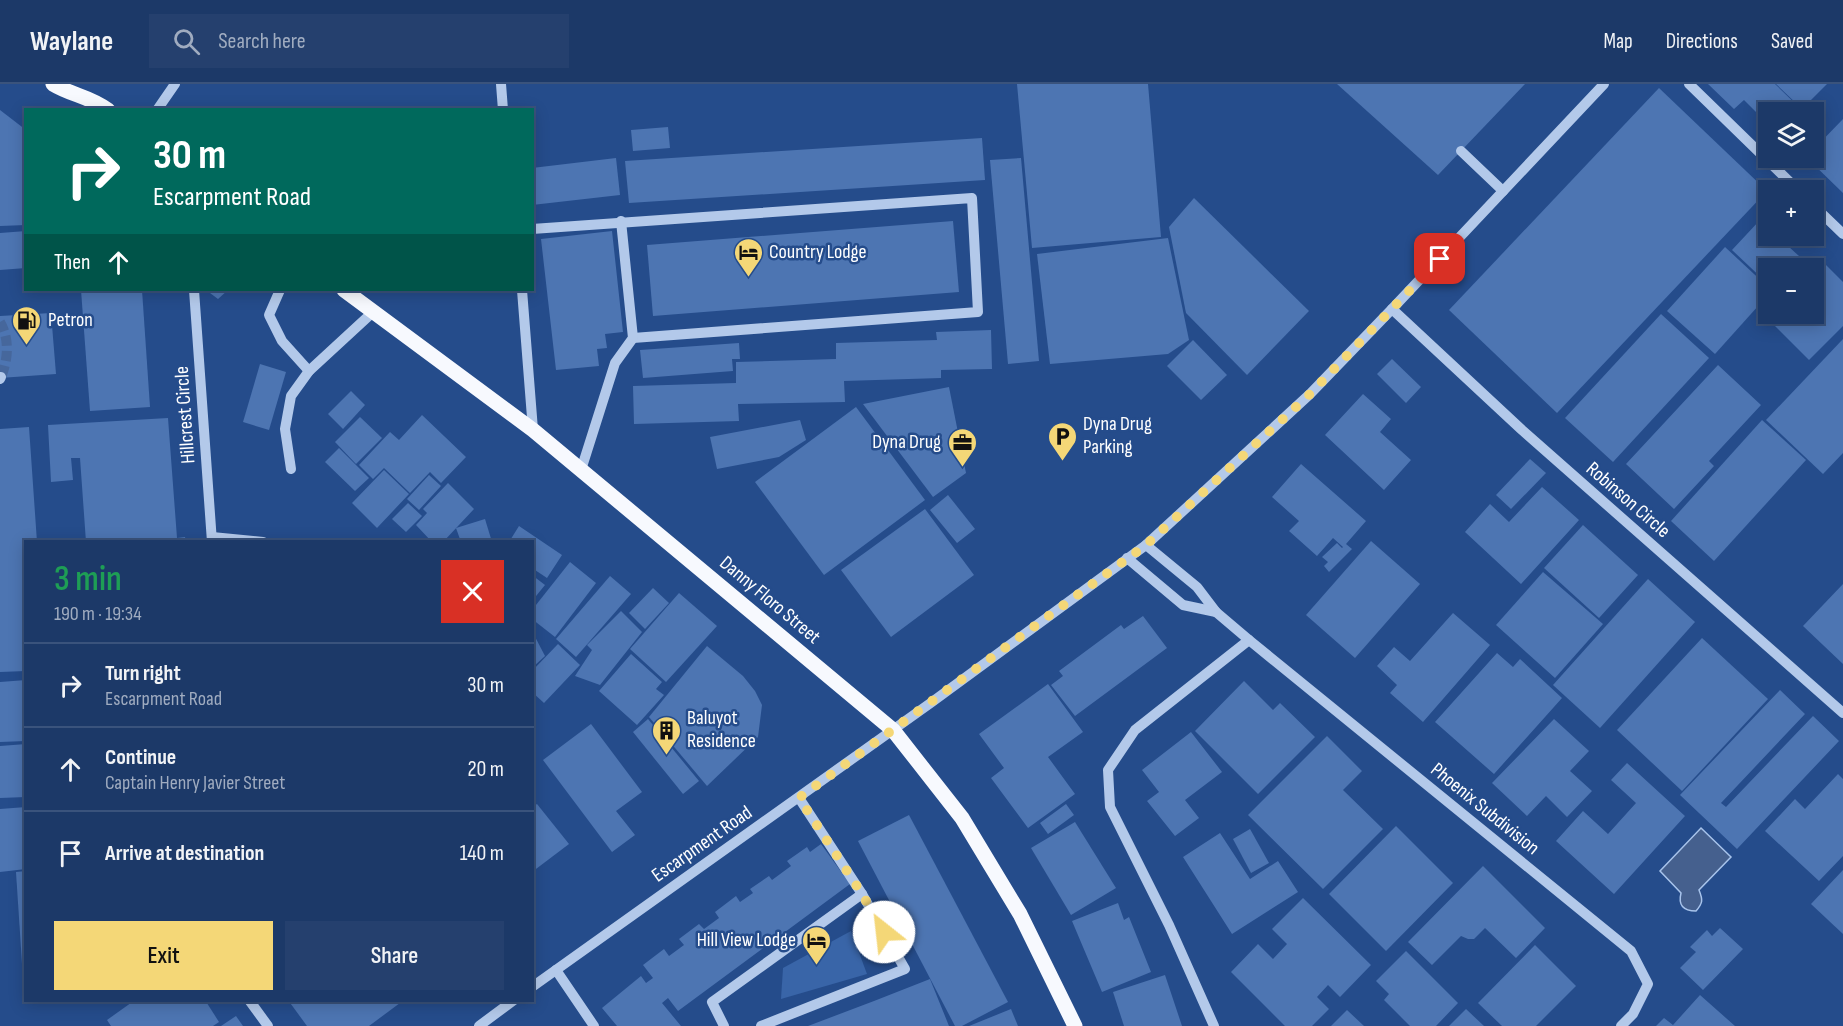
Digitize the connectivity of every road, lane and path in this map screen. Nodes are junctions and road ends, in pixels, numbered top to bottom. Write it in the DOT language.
graph roads {
  1 [pos="53,84"];
  2 [pos="84,84"];
  3 [pos="176,84"];
  4 [pos="501,84"];
  5 [pos="1604,84"];
  6 [pos="1689,84"];
  7 [pos="94,100"];
  8 [pos="105,108"];
  9 [pos="158,108"];
  10 [pos="503,108"];
  11 [pos="1461,151"];
  12 [pos="1788,180"];
  13 [pos="1503,191"];
  14 [pos="1824,216"];
  15 [pos="621,221"];
  16 [pos="534,229"];
  17 [pos="1843,234"];
  18 [pos="194,291"];
  19 [pos="280,291"];
  20 [pos="345,291"];
  21 [pos="522,291"];
  22 [pos="1392,309"];
  23 [pos="373,312"];
  24 [pos="633,338"];
  25 [pos="309,371"];
  26 [pos="532,430"];
  27 [pos="291,469"];
  28 [pos="581,470"];
  29 [pos="212,539"];
  30 [pos="229,540"];
  31 [pos="1146,545"];
  32 [pos="1127,558"];
  33 [pos="1216,612"];
  34 [pos="1249,640"];
  35 [pos="1843,713"];
  36 [pos="893,730"];
  37 [pos="799,798"];
  38 [pos="862,894"];
  39 [pos="556,970"];
  40 [pos="534,986"];
  41 [pos="250,1002"];
  42 [pos="511,1002"];
  43 [pos="720,1024"];
  44 [pos="268,1026"];
  45 [pos="479,1026"];
  46 [pos="594,1026"];
  47 [pos="761,1026"];
  48 [pos="1076,1026"];
  49 [pos="1214,1026"];
  50 [pos="1622,1026"];
  1 -- 7 [label="main road"];
  2 -- 7 [label="main road"];
  3 -- 9 [label="street"];
  4 -- 10 [label="street"];
  5 -- 13 [label="street, Escarpment Road"];
  6 -- 12 [label="street"];
  7 -- 8 [label="main road"];
  11 -- 13 [label="street"];
  13 -- 22 [label="street, Escarpment Road"];
  14 -- 17 [label="street"];
  15 -- 16 [label="street"];
  15 -- 24 [label="street"];
  15 -- 24 [label="street"];
  18 -- 29 [label="street, Hillcrest Circle"];
  19 -- 25 [label="street"];
  20 -- 23 [label="main road, Danny Floro Street"];
  21 -- 26 [label="street"];
  22 -- 31 [label="street, Escarpment Road"];
  22 -- 35 [label="street, Robinson Circle"];
  23 -- 25 [label="street"];
  23 -- 26 [label="main road, Danny Floro Street"];
  24 -- 28 [label="street"];
  25 -- 27 [label="street"];
  26 -- 28 [label="main road, Danny Floro Street"];
  28 -- 36 [label="main road, Danny Floro Street"];
  29 -- 30 [label="street, Hillcrest Circle"];
  31 -- 32 [label="street, Escarpment Road"];
  31 -- 33 [label="street, Phoenix Subdivision"];
  32 -- 33 [label="street, Phoenix Subdivision"];
  32 -- 36 [label="street, Escarpment Road"];
  33 -- 34 [label="street, Phoenix Subdivision"];
  34 -- 49 [label="street"];
  34 -- 50 [label="street, Phoenix Subdivision"];
  36 -- 37 [label="street, Escarpment Road"];
  36 -- 48 [label="main road, Danny Floro Street"];
  37 -- 38 [label="street"];
  37 -- 39 [label="street, Escarpment Road"];
  38 -- 43 [label="street"];
  38 -- 47 [label="street"];
  39 -- 40 [label="street, Escarpment Road"];
  39 -- 46 [label="street"];
  41 -- 44 [label="street"];
  42 -- 45 [label="street"];
}
